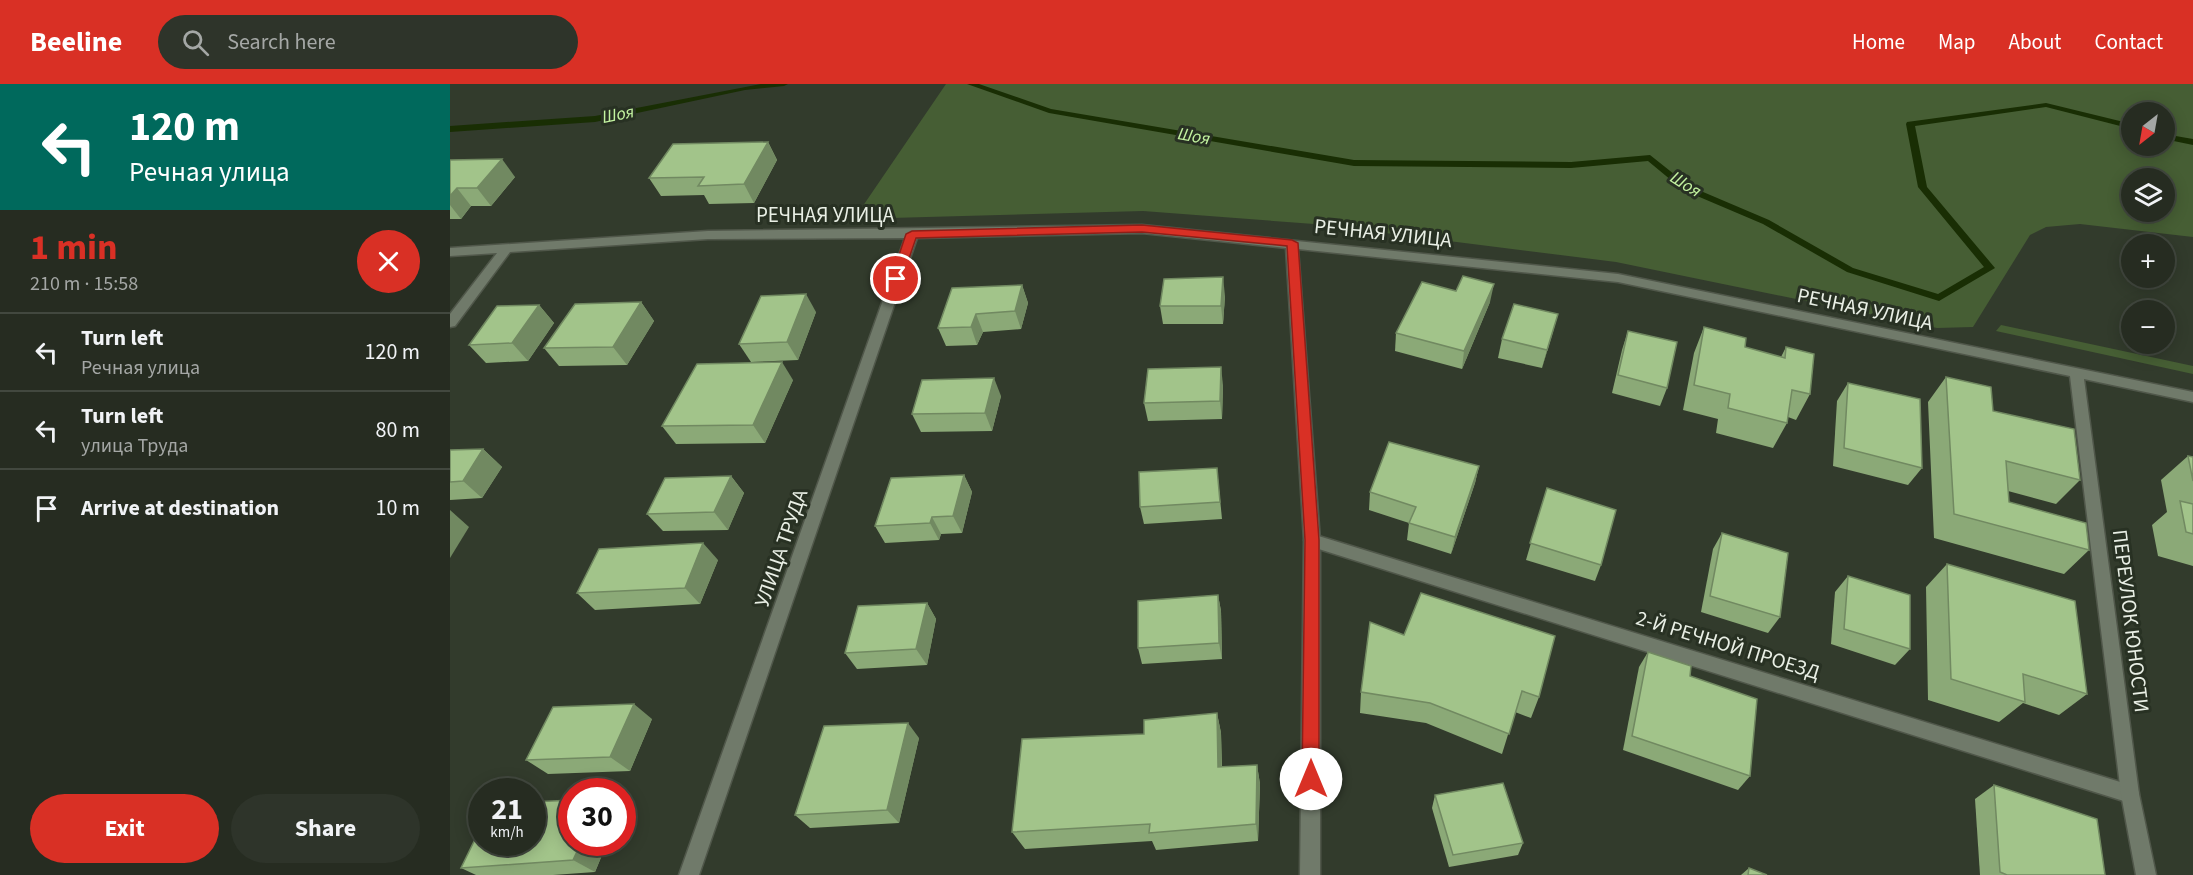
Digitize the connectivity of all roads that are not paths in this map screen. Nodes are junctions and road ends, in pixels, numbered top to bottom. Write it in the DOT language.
graph roads {
  1 [pos="912,234"];
  2 [pos="1292,243"];
  3 [pos="507,248"];
  4 [pos="450,252"];
  5 [pos="450,323"];
  6 [pos="2076,372"];
  7 [pos="2193,397"];
  8 [pos="1312,540"];
  9 [pos="2130,794"];
  10 [pos="689,875"];
  11 [pos="1310,875"];
  12 [pos="2146,875"];
  1 -- 2 [label="street, РЕЧНАЯ УЛИЦА"];
  1 -- 3 [label="street, РЕЧНАЯ УЛИЦА"];
  1 -- 10 [label="street, УЛИЦА ТРУДА"];
  2 -- 6 [label="street, РЕЧНАЯ УЛИЦА"];
  2 -- 8 [label="street"];
  3 -- 4 [label="street, РЕЧНАЯ УЛИЦА"];
  3 -- 5 [label="street"];
  6 -- 7 [label="street, РЕЧНАЯ УЛИЦА"];
  6 -- 9 [label="street, ПЕРЕУЛОК ЮНОСТИ"];
  8 -- 9 [label="street, 2-Й РЕЧНОЙ ПРОЕЗД"];
  8 -- 11 [label="street"];
  9 -- 12 [label="street, ПЕРЕУЛОК ЮНОСТИ"];
}
